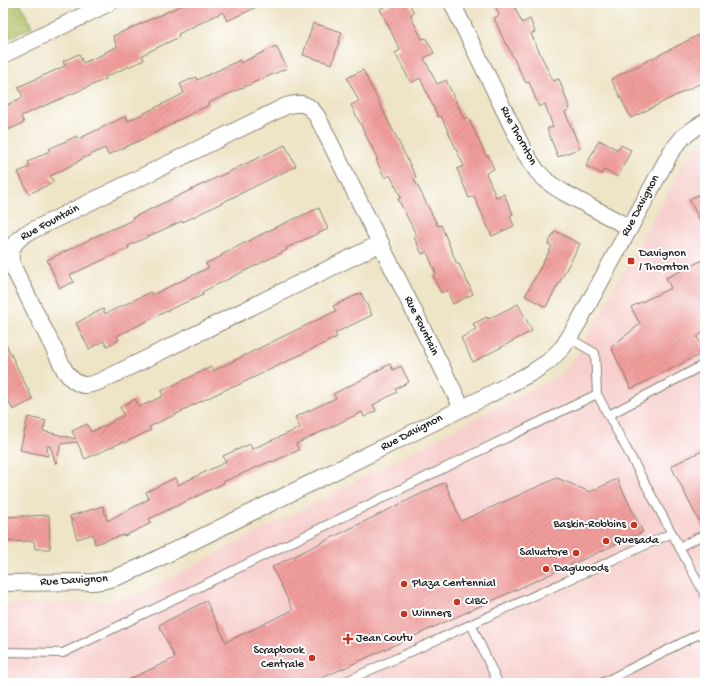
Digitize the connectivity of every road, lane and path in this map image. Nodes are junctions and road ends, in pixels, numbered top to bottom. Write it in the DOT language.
graph roads {
  1 [pos="109,3"];
  2 [pos="452,3"];
  3 [pos="3,55"];
  4 [pos="705,122"];
  5 [pos="630,228"];
  6 [pos="381,243"];
  7 [pos="569,338"];
  8 [pos="705,364"];
  9 [pos="597,394"];
  10 [pos="462,408"];
  11 [pos="609,415"];
  12 [pos="672,533"];
  13 [pos="705,534"];
  14 [pos="679,547"];
  15 [pos="3,583"];
  16 [pos="705,595"];
  17 [pos="471,624"];
  18 [pos="705,631"];
  19 [pos="3,652"];
  20 [pos="342,683"];
  21 [pos="498,683"];
  22 [pos="602,683"];
  1 -- 3 [label="street"];
  2 -- 5 [label="street, Rue Thornton"];
  4 -- 5 [label="street, Rue Davignon"];
  5 -- 7 [label="street, Rue Davignon"];
  6 -- 6 [label="street, Rue Fountain"];
  6 -- 10 [label="street, Rue Fountain"];
  7 -- 9 [label="lane"];
  7 -- 10 [label="street, Rue Davignon"];
  8 -- 11 [label="lane"];
  9 -- 11 [label="lane"];
  9 -- 19 [label="lane"];
  10 -- 15 [label="street, Rue Davignon"];
  11 -- 12 [label="lane"];
  12 -- 14 [label="lane"];
  12 -- 17 [label="lane"];
  13 -- 14 [label="lane"];
  14 -- 16 [label="lane"];
  17 -- 20 [label="lane"];
  17 -- 21 [label="lane"];
  18 -- 22 [label="lane"];
}
